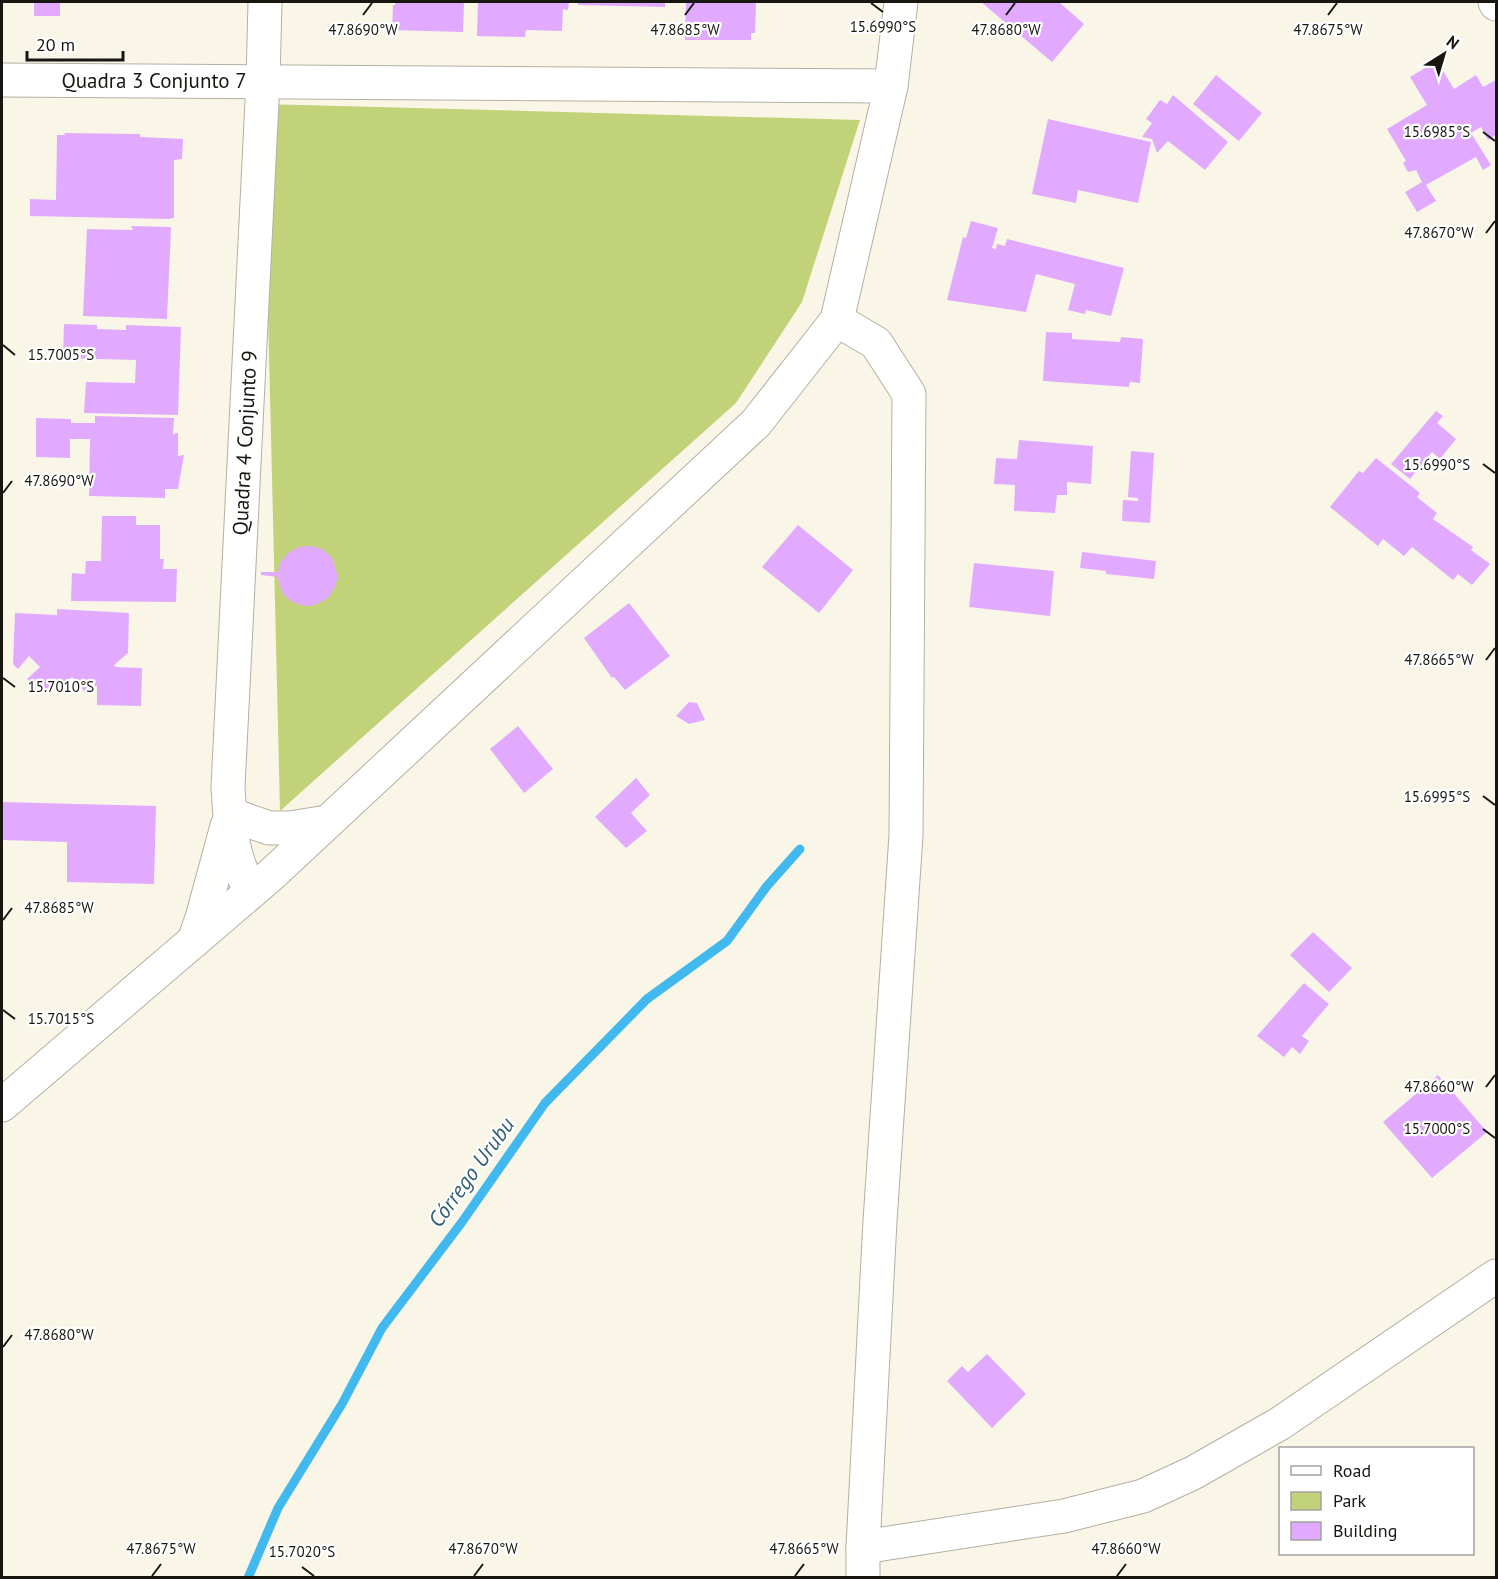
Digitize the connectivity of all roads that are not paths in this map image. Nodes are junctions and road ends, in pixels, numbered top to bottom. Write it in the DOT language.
graph roads {
  1 [pos="265,2"];
  2 [pos="901,2"];
  3 [pos="2,80"];
  4 [pos="263,81"];
  5 [pos="891,86"];
  6 [pos="837,320"];
  7 [pos="231,813"];
  8 [pos="327,822"];
  9 [pos="261,883"];
  10 [pos="194,941"];
  11 [pos="2,1105"];
  12 [pos="1497,1276"];
  13 [pos="863,1562"];
  1 -- 4 [label="street, Quadra 3 Conjunto 7"];
  2 -- 5 [label="street"];
  3 -- 4 [label="street, Quadra 3 Conjunto 7"];
  4 -- 5 [label="street"];
  4 -- 7 [label="street, Quadra 4 Conjunto 9"];
  5 -- 6 [label="street"];
  6 -- 8 [label="street"];
  6 -- 13 [label="street"];
  7 -- 8 [label="street"];
  7 -- 9 [label="street"];
  7 -- 10 [label="street"];
  8 -- 9 [label="street"];
  9 -- 10 [label="street"];
  10 -- 11 [label="street"];
  12 -- 13 [label="street"];
}
